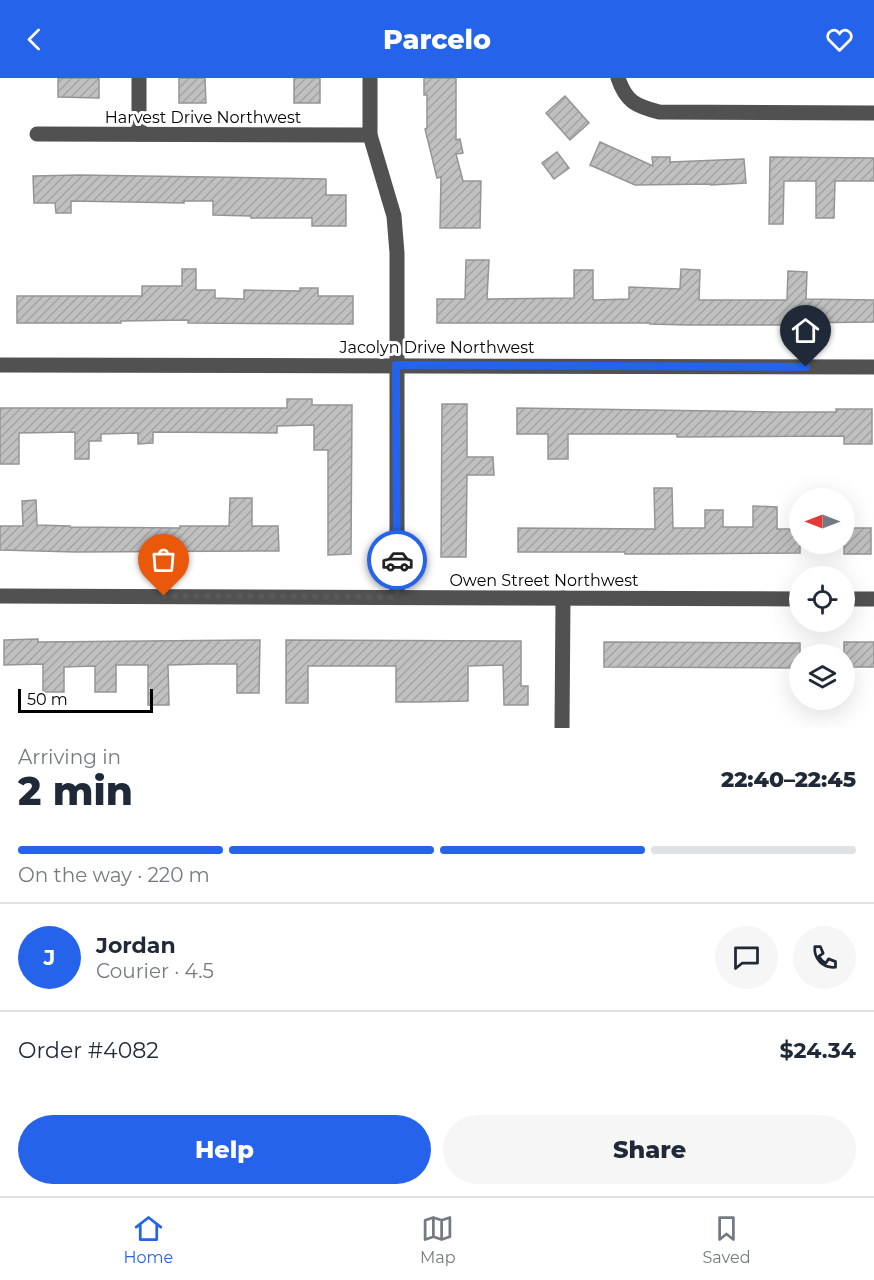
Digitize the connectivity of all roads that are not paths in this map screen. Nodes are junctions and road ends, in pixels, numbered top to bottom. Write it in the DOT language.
graph roads {
  1 [pos="140,78"];
  2 [pos="370,78"];
  3 [pos="618,78"];
  4 [pos="874,112"];
  5 [pos="37,134"];
  6 [pos="139,134"];
  7 [pos="370,135"];
  8 [pos="0,364"];
  9 [pos="396,365"];
  10 [pos="874,367"];
  11 [pos="0,596"];
  12 [pos="397,597"];
  13 [pos="563,598"];
  14 [pos="789,599"];
  15 [pos="855,599"];
  16 [pos="874,599"];
  17 [pos="562,728"];
  1 -- 6 [label="street"];
  2 -- 7 [label="street"];
  3 -- 4 [label="street"];
  5 -- 6 [label="street, Harvest Drive Northwest"];
  6 -- 7 [label="street, Harvest Drive Northwest"];
  7 -- 9 [label="street"];
  8 -- 9 [label="street, Jacolyn Drive Northwest"];
  9 -- 10 [label="street, Jacolyn Drive Northwest"];
  9 -- 12 [label="street"];
  11 -- 12 [label="street, Owen Street Northwest"];
  12 -- 13 [label="street, Owen Street Northwest"];
  13 -- 14 [label="street, Owen Street Northwest"];
  13 -- 17 [label="street"];
  15 -- 16 [label="street"];
}
